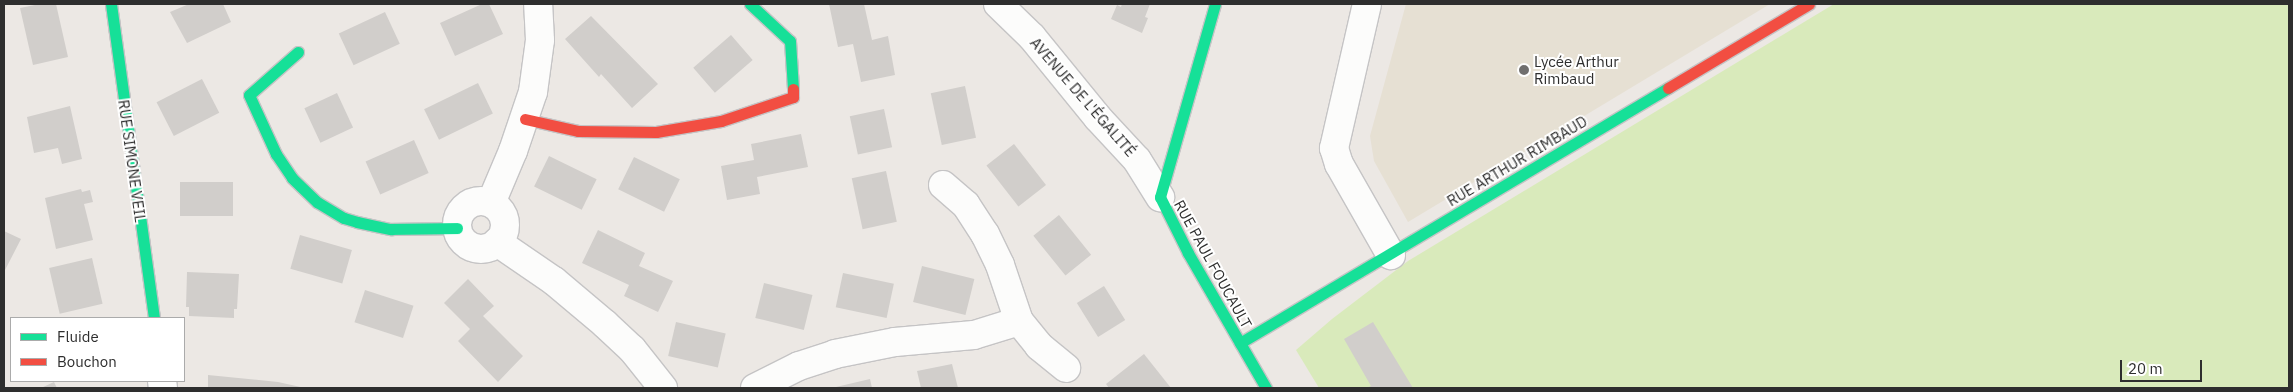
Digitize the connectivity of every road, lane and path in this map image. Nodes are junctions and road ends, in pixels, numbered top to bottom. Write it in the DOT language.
graph roads {
  1 [pos="111,4"];
  2 [pos="538,4"];
  3 [pos="750,4"];
  4 [pos="998,4"];
  5 [pos="1215,4"];
  6 [pos="1367,4"];
  7 [pos="1809,4"];
  8 [pos="298,52"];
  9 [pos="525,119"];
  10 [pos="943,185"];
  11 [pos="1160,197"];
  12 [pos="491,203"];
  13 [pos="458,228"];
  14 [pos="497,242"];
  15 [pos="1391,254"];
  16 [pos="154,317"];
  17 [pos="1019,320"];
  18 [pos="1240,344"];
  19 [pos="1066,368"];
  20 [pos="663,388"];
  21 [pos="755,388"];
  22 [pos="1266,388"];
  1 -- 16 [label="street, RUE SIMONE VEIL"];
  2 -- 9 [label="street"];
  3 -- 9 [label="street"];
  4 -- 11 [label="street, AVENUE DE L'ÉGALITÉ"];
  5 -- 11 [label="street, RUE PAUL FOUCAULT"];
  6 -- 15 [label="street"];
  7 -- 15 [label="street, RUE ARTHUR RIMBAUD"];
  8 -- 13 [label="street"];
  9 -- 12 [label="street"];
  10 -- 17 [label="street"];
  11 -- 18 [label="street, RUE PAUL FOUCAULT"];
  12 -- 13 [label="street"];
  12 -- 14 [label="street"];
  13 -- 14 [label="street"];
  14 -- 20 [label="street"];
  15 -- 18 [label="street, RUE ARTHUR RIMBAUD"];
  17 -- 19 [label="street"];
  17 -- 21 [label="street"];
  18 -- 22 [label="street, RUE PAUL FOUCAULT"];
}
